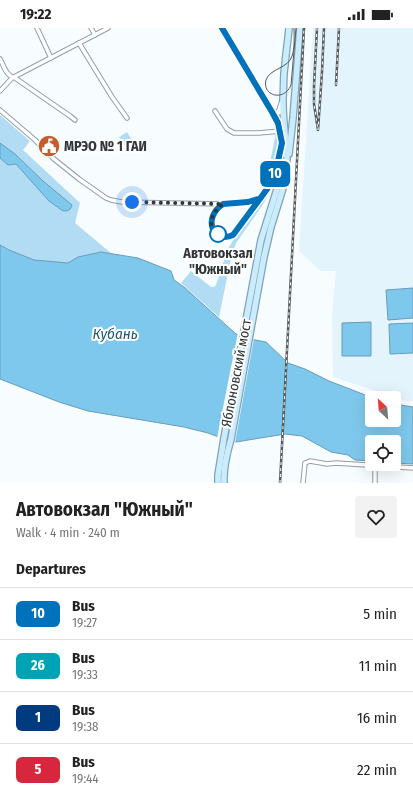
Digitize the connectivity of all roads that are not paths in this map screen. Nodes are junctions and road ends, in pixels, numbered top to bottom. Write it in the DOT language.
graph roads {
  1 [pos="37,28"];
  2 [pos="91,28"];
  3 [pos="108,28"];
  4 [pos="222,28"];
  5 [pos="289,28"];
  6 [pos="300,28"];
  7 [pos="95,35"];
  8 [pos="79,43"];
  9 [pos="51,58"];
  10 [pos="0,59"];
  11 [pos="12,78"];
  12 [pos="0,91"];
  13 [pos="283,98"];
  14 [pos="0,110"];
  15 [pos="215,111"];
  16 [pos="272,112"];
  17 [pos="284,117"];
  18 [pos="127,118"];
  19 [pos="293,118"];
  20 [pos="75,120"];
  21 [pos="292,126"];
  22 [pos="282,130"];
  23 [pos="282,143"];
  24 [pos="287,162"];
  25 [pos="262,196"];
  26 [pos="244,202"];
  27 [pos="223,204"];
  28 [pos="251,211"];
  29 [pos="260,263"];
  30 [pos="365,465"];
  31 [pos="401,467"];
  32 [pos="413,468"];
  33 [pos="375,471"];
  34 [pos="218,483"];
  35 [pos="224,483"];
  36 [pos="303,483"];
  37 [pos="375,483"];
  1 -- 9 [label="street"];
  2 -- 7 [label="street"];
  3 -- 7 [label="street"];
  4 -- 16 [label="main road"];
  5 -- 13 [label="main road"];
  6 -- 19 [label="main road"];
  7 -- 8 [label="street"];
  8 -- 9 [label="street"];
  8 -- 18 [label="street"];
  9 -- 11 [label="street"];
  10 -- 11 [label="street"];
  11 -- 12 [label="street"];
  11 -- 20 [label="street"];
  13 -- 16 [label="main road"];
  13 -- 17 [label="main road"];
  14 -- 27 [label="street"];
  15 -- 22 [label="street"];
  16 -- 22 [label="main road"];
  17 -- 19 [label="main road"];
  17 -- 22 [label="main road"];
  19 -- 21 [label="main road"];
  21 -- 22 [label="main road"];
  21 -- 24 [label="main road"];
  22 -- 23 [label="main road"];
  22 -- 24 [label="main road"];
  23 -- 24 [label="main road"];
  23 -- 25 [label="street"];
  24 -- 29 [label="main road"];
  25 -- 26 [label="street"];
  25 -- 28 [label="street"];
  26 -- 27 [label="street"];
  26 -- 28 [label="street"];
  27 -- 28 [label="street"];
  29 -- 34 [label="main road, Яблоновский мост"];
  29 -- 35 [label="main road, Яблоновский мост"];
  30 -- 36 [label="street"];
  31 -- 32 [label="street"];
  33 -- 37 [label="street"];
}
